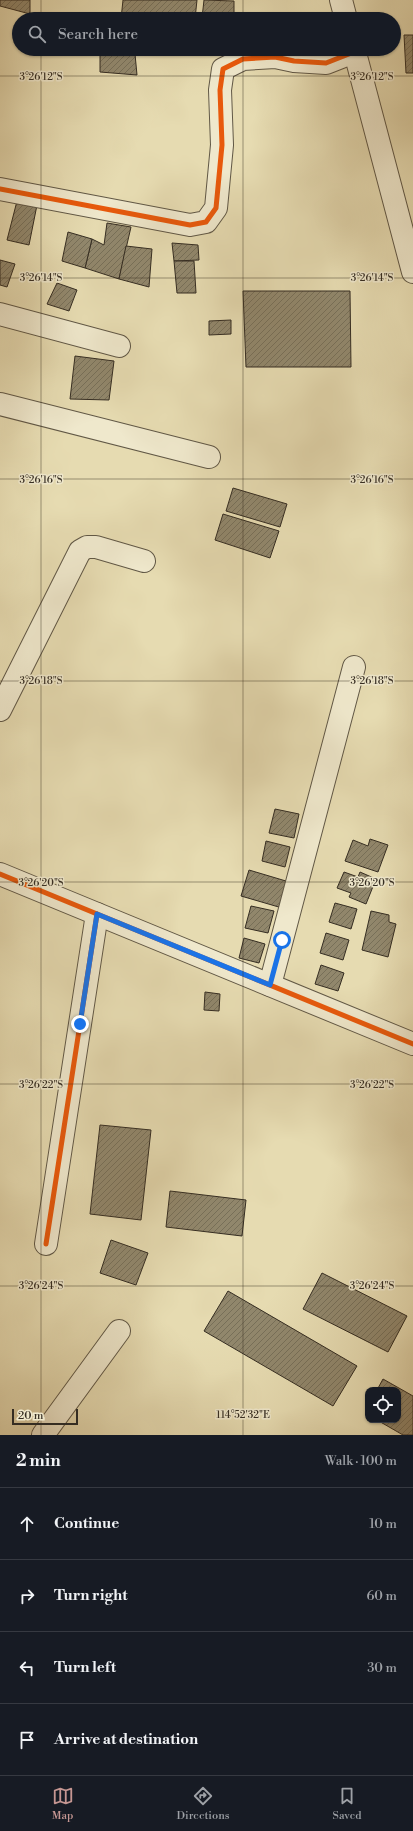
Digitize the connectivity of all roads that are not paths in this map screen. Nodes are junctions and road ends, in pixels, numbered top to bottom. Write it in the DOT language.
graph roads {
  1 [pos="341,0"];
  2 [pos="344,12"];
  3 [pos="341,56"];
  4 [pos="356,56"];
  5 [pos="0,189"];
  6 [pos="413,272"];
  7 [pos="0,314"];
  8 [pos="119,346"];
  9 [pos="0,404"];
  10 [pos="209,457"];
  11 [pos="144,561"];
  12 [pos="354,667"];
  13 [pos="0,710"];
  14 [pos="0,874"];
  15 [pos="97,914"];
  16 [pos="270,985"];
  17 [pos="413,1044"];
  18 [pos="46,1244"];
  19 [pos="119,1331"];
  20 [pos="43,1435"];
  1 -- 2 [label="street"];
  3 -- 5 [label="street"];
  4 -- 6 [label="street"];
  7 -- 8 [label="street"];
  9 -- 10 [label="street"];
  11 -- 13 [label="street"];
  12 -- 16 [label="street"];
  14 -- 15 [label="street"];
  15 -- 16 [label="street"];
  15 -- 18 [label="street"];
  16 -- 17 [label="street"];
  19 -- 20 [label="street"];
}
